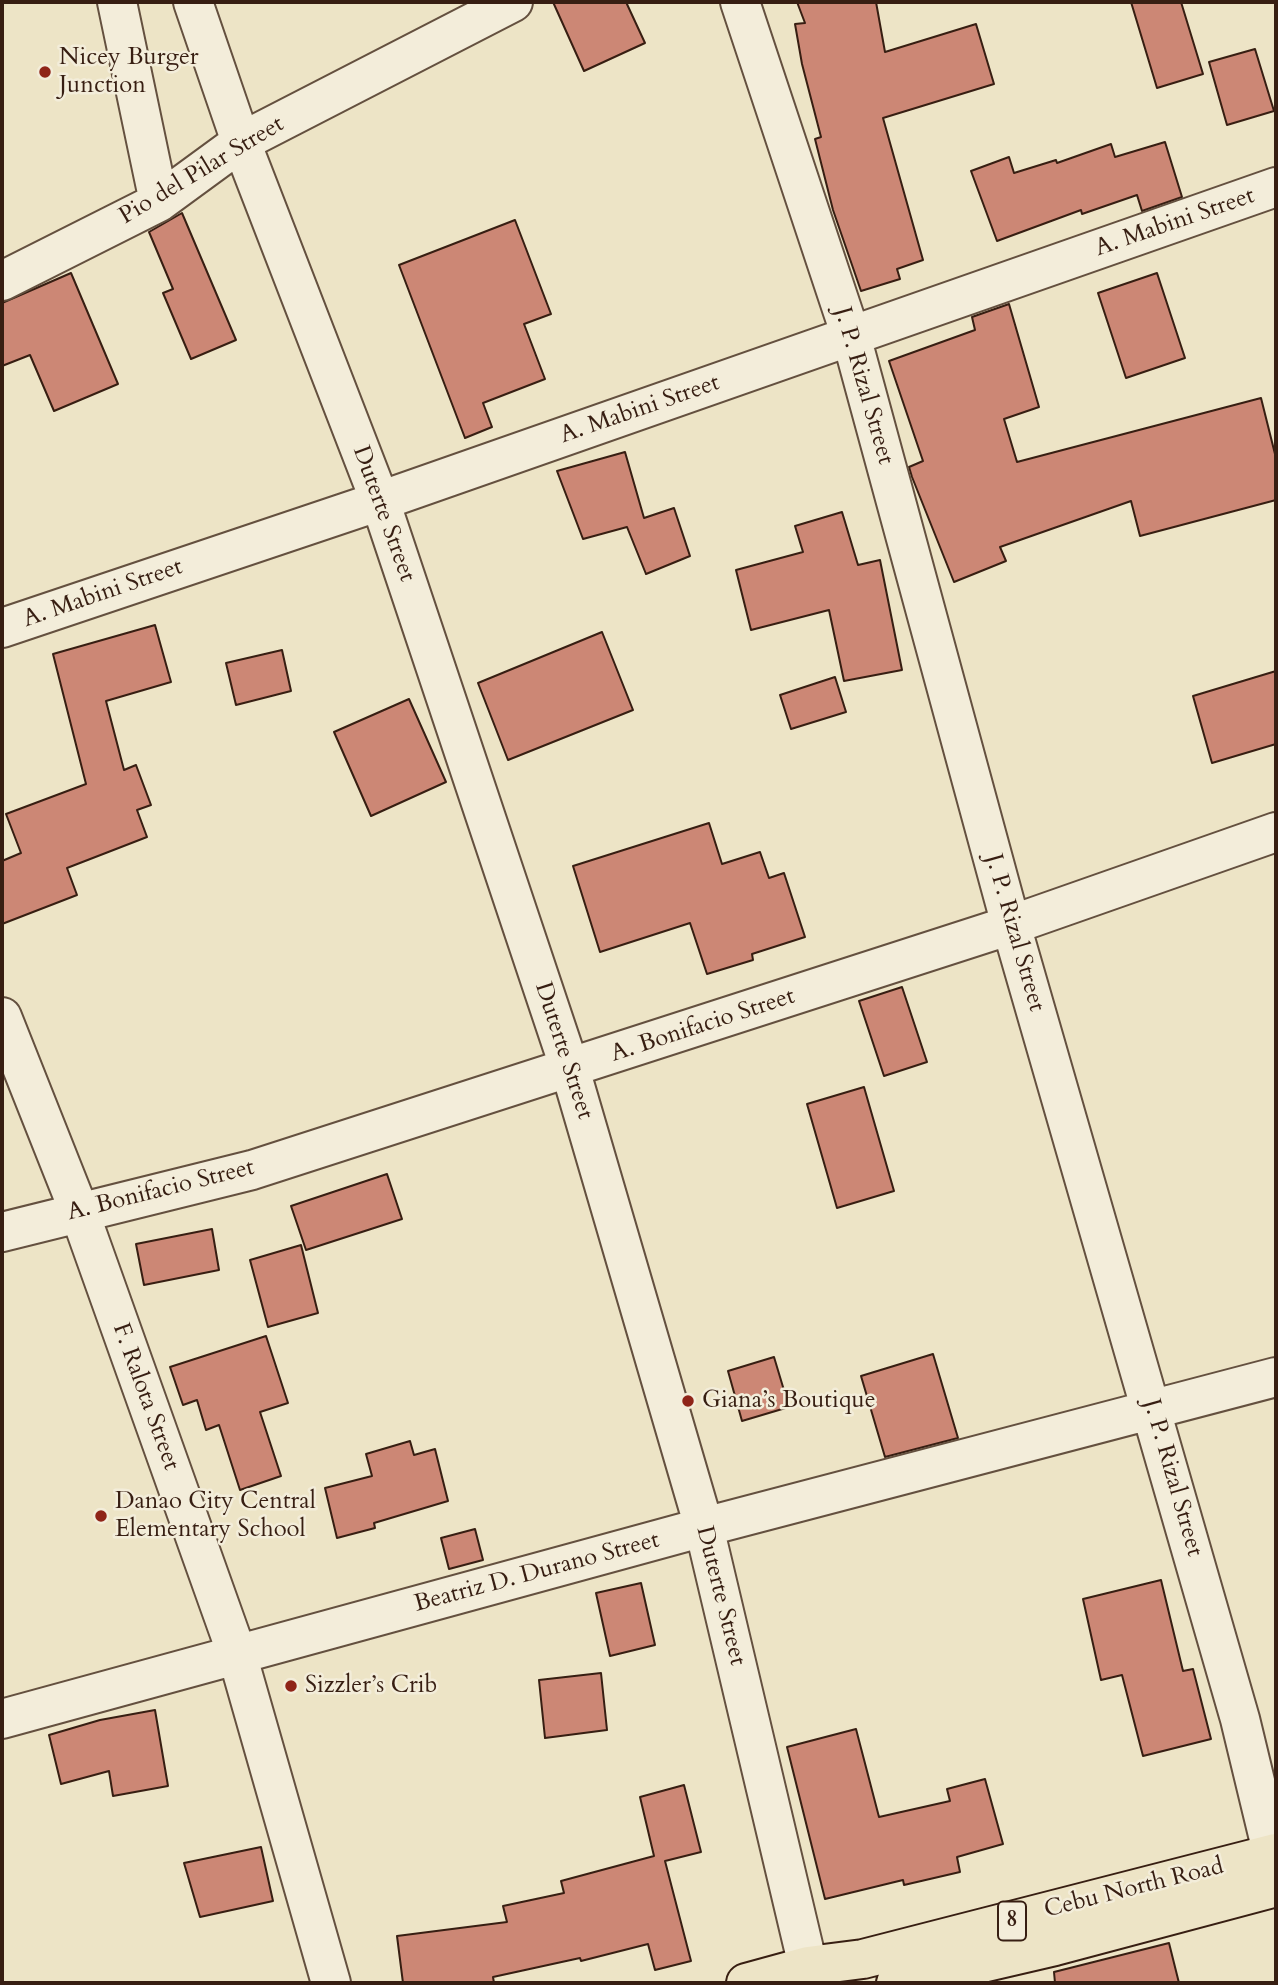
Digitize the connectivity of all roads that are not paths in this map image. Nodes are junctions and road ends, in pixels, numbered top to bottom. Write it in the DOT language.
graph roads {
  1 [pos="117,2"];
  2 [pos="193,2"];
  3 [pos="513,2"];
  4 [pos="740,2"];
  5 [pos="241,142"];
  6 [pos="1276,187"];
  7 [pos="159,202"];
  8 [pos="2,281"];
  9 [pos="851,337"];
  10 [pos="380,501"];
  11 [pos="2,628"];
  12 [pos="1276,832"];
  13 [pos="1011,925"];
  14 [pos="2,1017"];
  15 [pos="570,1069"];
  16 [pos="79,1211"];
  17 [pos="2,1232"];
  18 [pos="1276,1377"];
  19 [pos="1152,1409"];
  20 [pos="704,1527"];
  21 [pos="237,1654"];
  22 [pos="2,1719"];
  23 [pos="1275,1865"];
  24 [pos="810,1975"];
  25 [pos="331,1983"];
  26 [pos="746,1983"];
  27 [pos="896,1983"];
  1 -- 7 [label="street"];
  2 -- 5 [label="street, Duterte Street"];
  3 -- 5 [label="street, Pio del Pilar Street"];
  4 -- 9 [label="street, J. P. Rizal Street"];
  5 -- 7 [label="street, Pio del Pilar Street"];
  5 -- 10 [label="street, Duterte Street"];
  6 -- 9 [label="street, A. Mabini Street"];
  7 -- 8 [label="street, Pio del Pilar Street"];
  9 -- 10 [label="street, A. Mabini Street"];
  9 -- 13 [label="street, J. P. Rizal Street"];
  10 -- 11 [label="street, A. Mabini Street"];
  10 -- 15 [label="street, Duterte Street"];
  12 -- 13 [label="street, A. Bonifacio Street"];
  13 -- 15 [label="street, A. Bonifacio Street"];
  13 -- 19 [label="street, J. P. Rizal Street"];
  14 -- 16 [label="street, F. Ralota Street"];
  15 -- 16 [label="street, A. Bonifacio Street"];
  15 -- 20 [label="street, Duterte Street"];
  16 -- 17 [label="street, A. Bonifacio Street"];
  16 -- 21 [label="street, F. Ralota Street"];
  18 -- 19 [label="street, Beatriz D. Durano Street"];
  19 -- 20 [label="street, Beatriz D. Durano Street"];
  19 -- 23 [label="street, J. P. Rizal Street"];
  20 -- 21 [label="street, Beatriz D. Durano Street"];
  20 -- 24 [label="street, Duterte Street"];
  21 -- 22 [label="street, Beatriz D. Durano Street"];
  21 -- 25 [label="street, F. Ralota Street"];
  23 -- 24 [label="highway, Cebu North Road / 8"];
  23 -- 27 [label="highway, Cebu North Road / 8"];
  24 -- 26 [label="highway, Cebu North Road / 8"];
}
